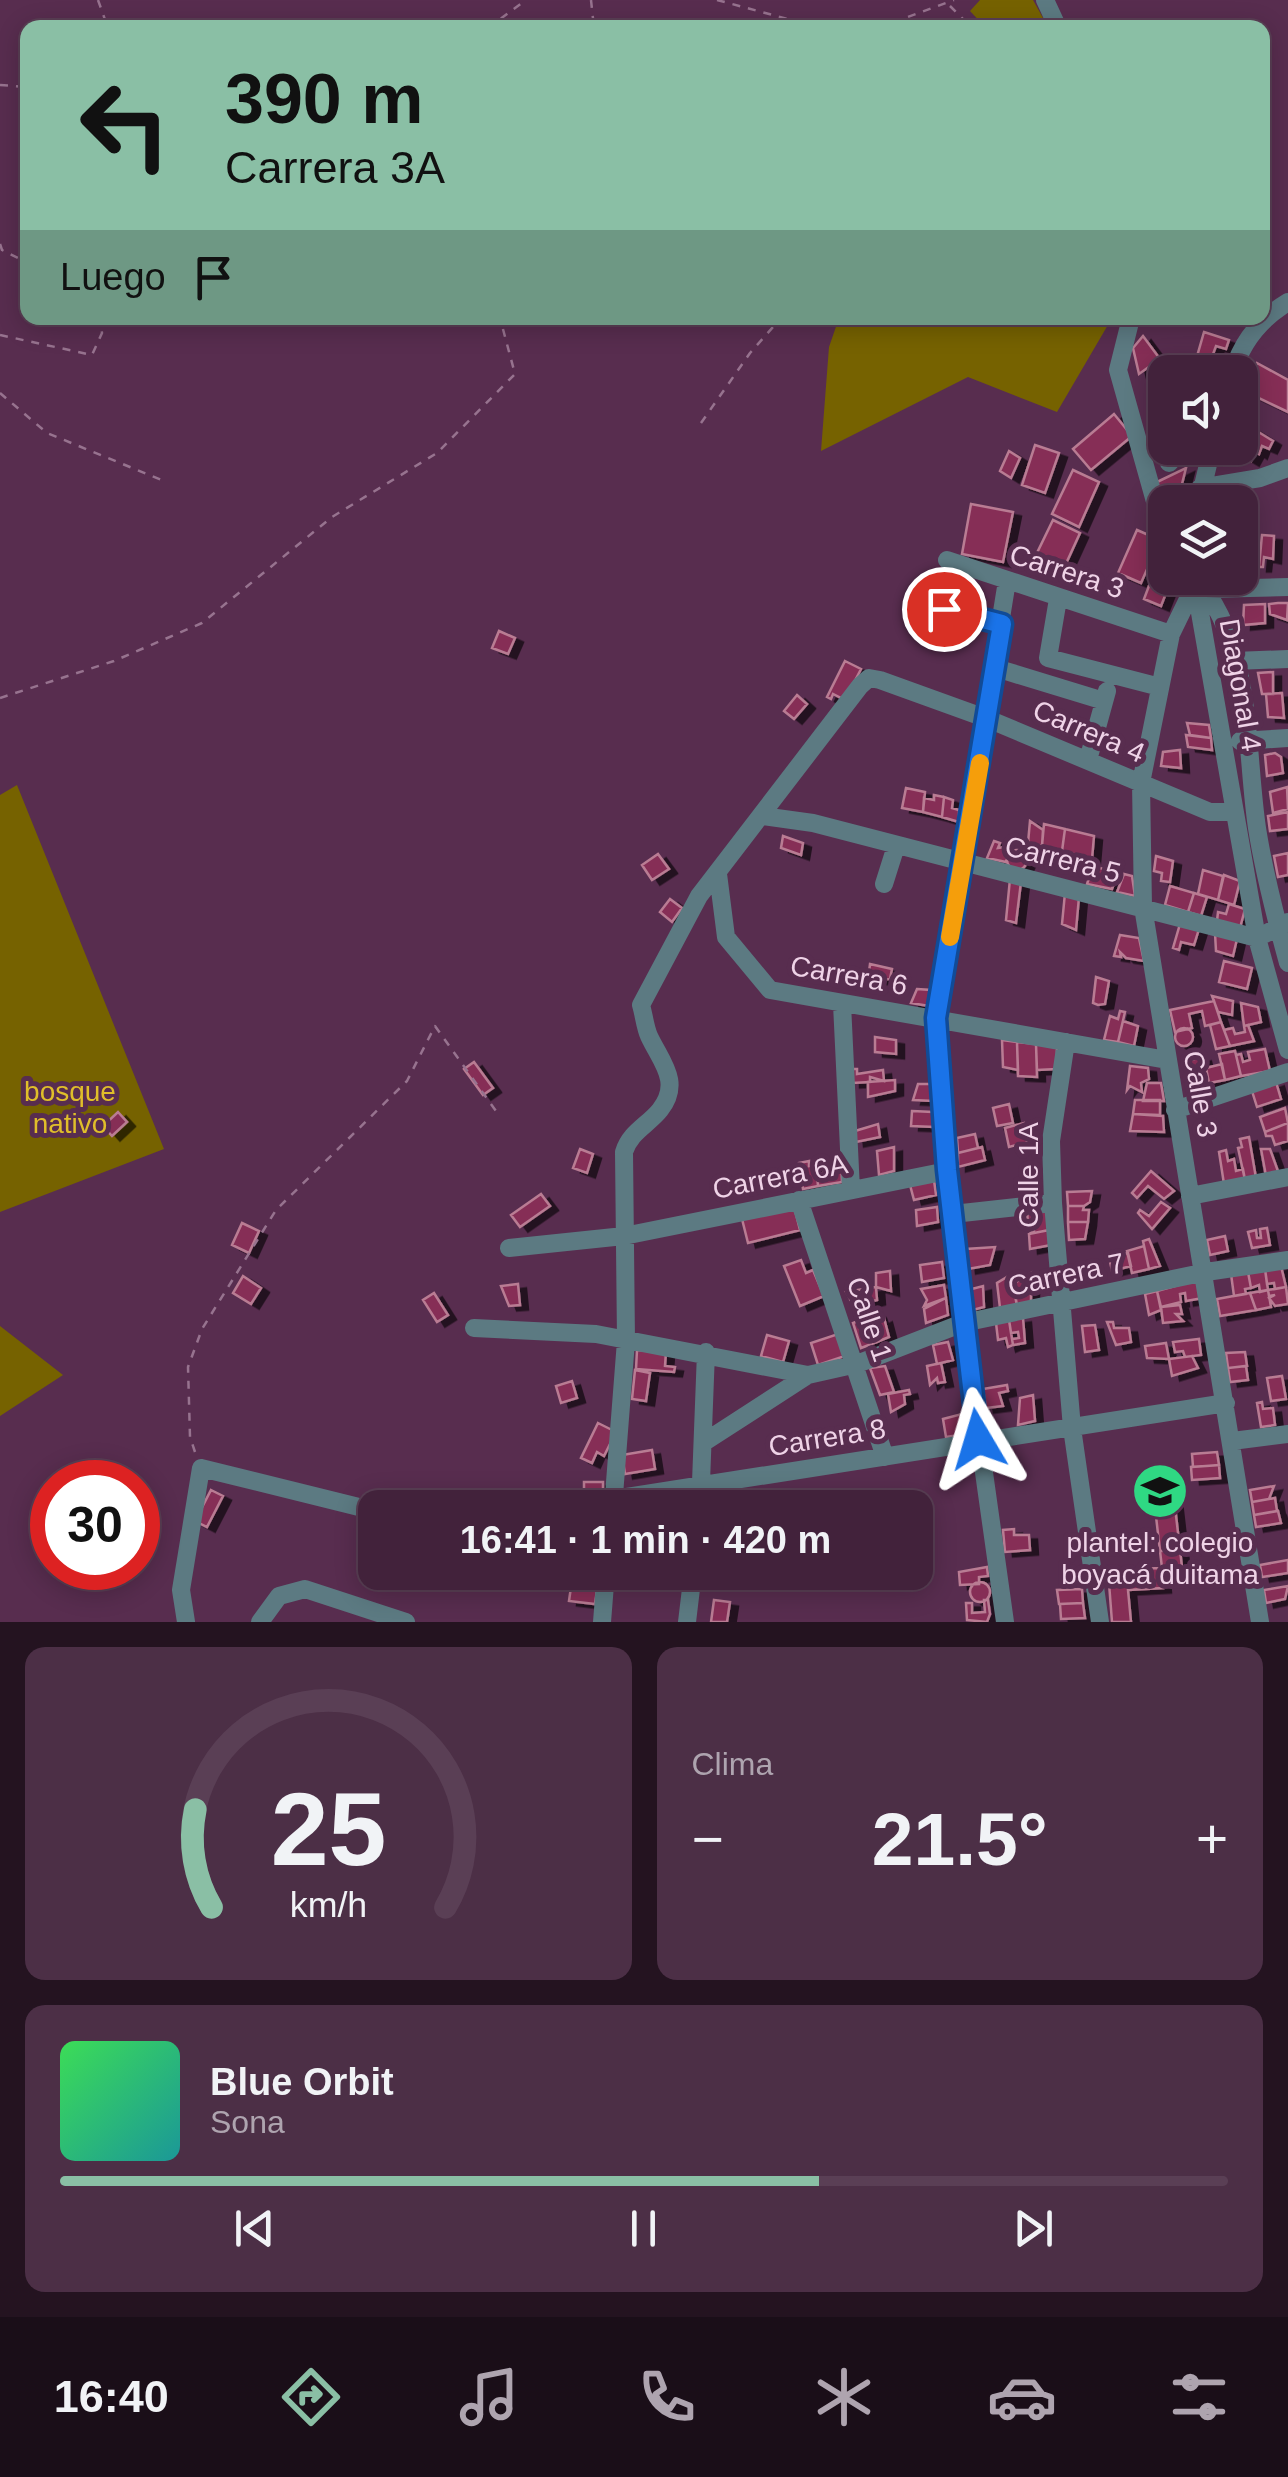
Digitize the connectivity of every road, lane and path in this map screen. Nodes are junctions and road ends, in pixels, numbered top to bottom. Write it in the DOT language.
graph roads {
  1 [pos="526,0"];
  2 [pos="718,0"];
  3 [pos="954,0"];
  4 [pos="949,4"];
  5 [pos="499,20"];
  6 [pos="791,20"];
  7 [pos="902,20"];
  8 [pos="964,20"];
  9 [pos="0,244"];
  10 [pos="20,258"];
  11 [pos="101,325"];
  12 [pos="502,325"];
  13 [pos="775,325"];
  14 [pos="1130,325"];
  15 [pos="1258,325"];
  16 [pos="0,335"];
  17 [pos="1238,355"];
  18 [pos="0,393"];
  19 [pos="701,423"];
  20 [pos="1288,468"];
  21 [pos="164,481"];
  22 [pos="1150,485"];
  23 [pos="1235,485"];
  24 [pos="946,560"];
  25 [pos="1007,581"];
  26 [pos="1258,584"];
  27 [pos="1288,586"];
  28 [pos="1190,595"];
  29 [pos="1200,595"];
  30 [pos="1211,595"];
  31 [pos="1058,599"];
  32 [pos="944,609"];
  33 [pos="1002,624"];
  34 [pos="1171,634"];
  35 [pos="1288,659"];
  36 [pos="1234,662"];
  37 [pos="996,668"];
  38 [pos="1111,676"];
  39 [pos="1160,687"];
  40 [pos="0,698"];
  41 [pos="1104,701"];
  42 [pos="988,719"];
  43 [pos="1288,738"];
  44 [pos="1248,741"];
  45 [pos="1224,742"];
  46 [pos="1088,760"];
  47 [pos="1141,783"];
  48 [pos="1232,812"];
  49 [pos="762,816"];
  50 [pos="896,846"];
  51 [pos="962,862"];
  52 [pos="718,874"];
  53 [pos="884,884"];
  54 [pos="1144,908"];
  55 [pos="1283,923"];
  56 [pos="1257,938"];
  57 [pos="1288,963"];
  58 [pos="842,1004"];
  59 [pos="936,1018"];
  60 [pos="1066,1042"];
  61 [pos="1288,1050"];
  62 [pos="1167,1060"];
  63 [pos="1288,1072"];
  64 [pos="1175,1110"];
  65 [pos="496,1111"];
  66 [pos="947,1170"];
  67 [pos="1288,1177"];
  68 [pos="851,1190"];
  69 [pos="1190,1196"];
  70 [pos="799,1200"];
  71 [pos="1053,1203"];
  72 [pos="954,1214"];
  73 [pos="624,1236"];
  74 [pos="509,1248"];
  75 [pos="1288,1260"];
  76 [pos="1206,1272"];
  77 [pos="1059,1303"];
  78 [pos="962,1324"];
  79 [pos="474,1328"];
  80 [pos="626,1340"];
  81 [pos="706,1352"];
  82 [pos="857,1364"];
  83 [pos="808,1374"];
  84 [pos="1226,1403"];
  85 [pos="1072,1428"];
  86 [pos="1288,1434"];
  87 [pos="978,1439"];
  88 [pos="706,1441"];
  89 [pos="1232,1441"];
  90 [pos="884,1456"];
  91 [pos="201,1468"];
  92 [pos="704,1483"];
  93 [pos="615,1490"];
  94 [pos="672,1490"];
  95 [pos="703,1490"];
  96 [pos="358,1507"];
  97 [pos="605,1590"];
  98 [pos="690,1590"];
  99 [pos="265,1616"];
  100 [pos="186,1622"];
  101 [pos="406,1622"];
  102 [pos="602,1622"];
  103 [pos="686,1622"];
  104 [pos="1005,1622"];
  105 [pos="1100,1622"];
  106 [pos="1260,1622"];
  1 -- 5 [label="path"];
  2 -- 6 [label="path"];
  3 -- 4 [label="path"];
  4 -- 7 [label="path"];
  4 -- 8 [label="path"];
  9 -- 10 [label="path"];
  11 -- 16 [label="path"];
  12 -- 40 [label="path"];
  13 -- 19 [label="path"];
  14 -- 22 [label="street"];
  15 -- 17 [label="street"];
  18 -- 21 [label="path"];
  20 -- 23 [label="street"];
  24 -- 25 [label="street, Carrera 3"];
  25 -- 31 [label="street, Carrera 3"];
  25 -- 33 [label="street"];
  26 -- 27 [label="street"];
  28 -- 34 [label="street, Calle 3"];
  29 -- 45 [label="street, Diagonal 4"];
  30 -- 36 [label="street, Diagonal 4"];
  31 -- 34 [label="street, Carrera 3"];
  31 -- 38 [label="street"];
  32 -- 33 [label="street"];
  33 -- 37 [label="street"];
  34 -- 39 [label="street, Calle 3"];
  35 -- 36 [label="street"];
  36 -- 44 [label="street, Diagonal 4"];
  37 -- 41 [label="street"];
  37 -- 42 [label="street"];
  38 -- 39 [label="street"];
  38 -- 41 [label="street"];
  39 -- 47 [label="street, Calle 3"];
  41 -- 46 [label="street"];
  42 -- 46 [label="street, Carrera 4"];
  42 -- 49 [label="street, Carrera 4"];
  42 -- 51 [label="street"];
  43 -- 44 [label="street"];
  44 -- 45 [label="street"];
  44 -- 55 [label="street, Diagonal 4"];
  45 -- 48 [label="street, Diagonal 4"];
  46 -- 47 [label="street, Carrera 4"];
  47 -- 48 [label="street, Carrera 4"];
  47 -- 54 [label="street, Calle 3"];
  48 -- 56 [label="street, Diagonal 4"];
  49 -- 50 [label="street, Carrera 5"];
  49 -- 52 [label="street"];
  50 -- 51 [label="street, Carrera 5"];
  50 -- 53 [label="street"];
  51 -- 54 [label="street, Carrera 5"];
  51 -- 59 [label="street"];
  52 -- 58 [label="street, Carrera 6"];
  52 -- 73 [label="street"];
  54 -- 56 [label="street, Carrera 5"];
  54 -- 62 [label="street, Calle 3"];
  55 -- 56 [label="street"];
  55 -- 57 [label="street, Diagonal 4"];
  56 -- 61 [label="street, Diagonal 4"];
  58 -- 59 [label="street, Carrera 6"];
  58 -- 68 [label="street"];
  59 -- 60 [label="street, Carrera 6"];
  59 -- 66 [label="street"];
  60 -- 62 [label="street, Carrera 6"];
  60 -- 71 [label="street, Calle 1A"];
  62 -- 64 [label="street, Calle 3"];
  63 -- 64 [label="street"];
  64 -- 69 [label="street, Calle 3"];
  65 -- 91 [label="path"];
  66 -- 68 [label="street, Carrera 6A"];
  66 -- 72 [label="street"];
  67 -- 69 [label="street"];
  68 -- 70 [label="street, Carrera 6A"];
  69 -- 76 [label="street, Calle 3"];
  70 -- 73 [label="street, Carrera 6A"];
  70 -- 82 [label="street, Calle 1"];
  71 -- 72 [label="street"];
  71 -- 77 [label="street, Calle 1A"];
  72 -- 78 [label="street"];
  73 -- 74 [label="street, Carrera 6A"];
  73 -- 80 [label="street"];
  75 -- 76 [label="street, Carrera 7"];
  76 -- 77 [label="street, Carrera 7"];
  76 -- 84 [label="street, Calle 3"];
  77 -- 78 [label="street, Carrera 7"];
  77 -- 85 [label="street, Calle 1A"];
  78 -- 82 [label="street, Carrera 7"];
  78 -- 87 [label="street"];
  79 -- 80 [label="street, Carrera 7"];
  80 -- 81 [label="street, Carrera 7"];
  80 -- 93 [label="street"];
  81 -- 83 [label="street, Carrera 7"];
  81 -- 88 [label="street"];
  82 -- 83 [label="street, Carrera 7"];
  82 -- 90 [label="street, Calle 1"];
  83 -- 88 [label="street"];
  84 -- 85 [label="street, Carrera 8"];
  84 -- 89 [label="street, Calle 3"];
  85 -- 87 [label="street, Carrera 8"];
  85 -- 105 [label="street, Calle 1A"];
  86 -- 89 [label="street"];
  87 -- 90 [label="street, Carrera 8"];
  87 -- 104 [label="street"];
  88 -- 92 [label="street"];
  89 -- 106 [label="street, Calle 3"];
  90 -- 92 [label="street, Carrera 8"];
  91 -- 96 [label="street"];
  91 -- 100 [label="street"];
  92 -- 94 [label="street, Carrera 8"];
  92 -- 95 [label="street"];
  97 -- 102 [label="street"];
  98 -- 103 [label="street"];
  99 -- 101 [label="street"];
}
